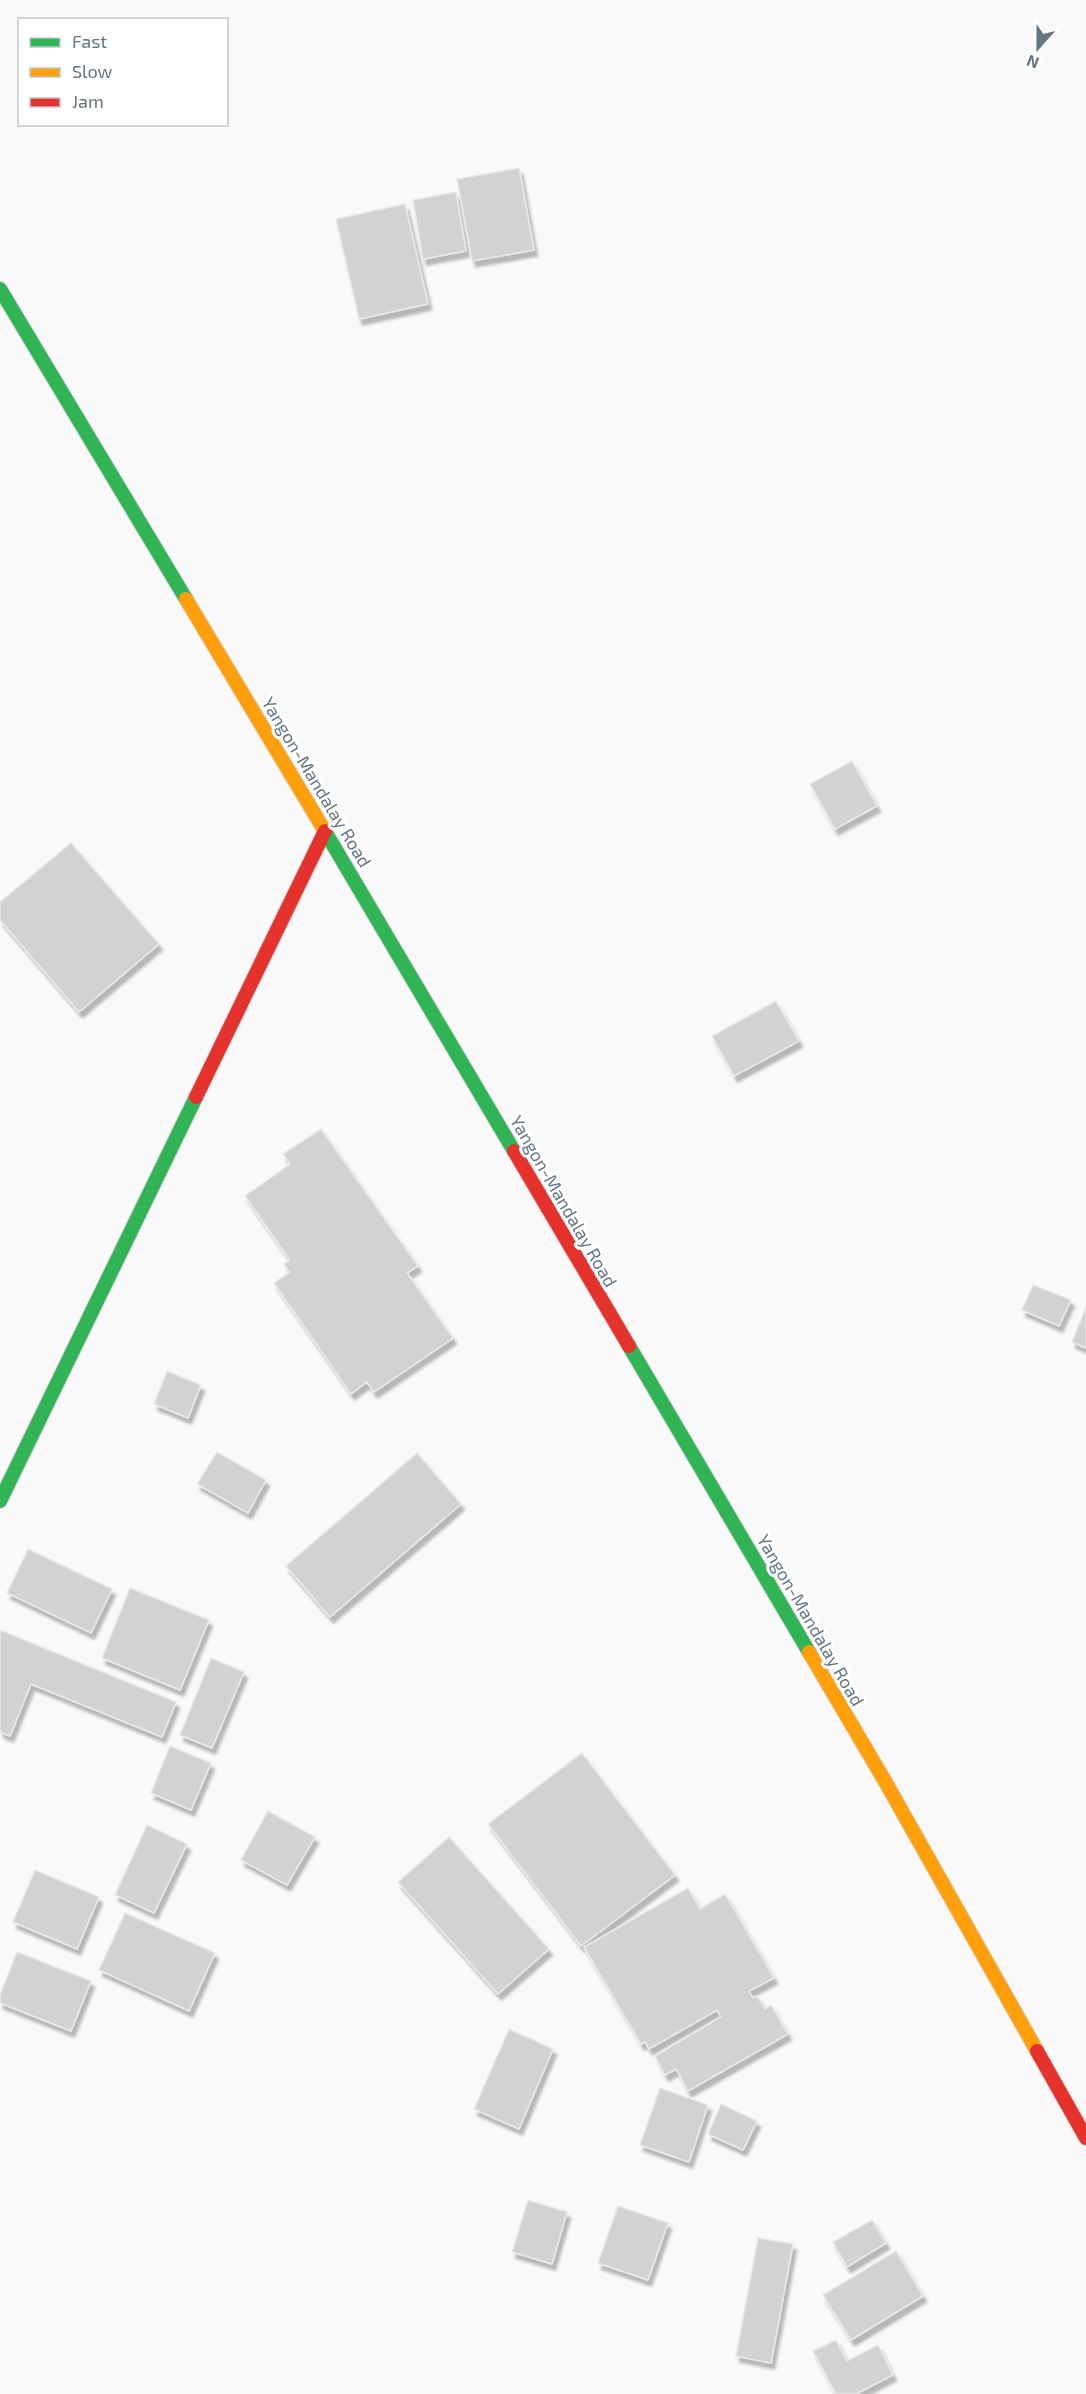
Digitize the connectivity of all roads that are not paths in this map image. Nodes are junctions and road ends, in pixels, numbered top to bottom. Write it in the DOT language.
graph roads {
  1 [pos="0,289"];
  2 [pos="325,831"];
  3 [pos="0,1501"];
  4 [pos="1086,2138"];
  1 -- 2 [label="main road, Yangon-Mandalay Road"];
  2 -- 3 [label="main road"];
  2 -- 4 [label="main road, Yangon-Mandalay Road"];
}
